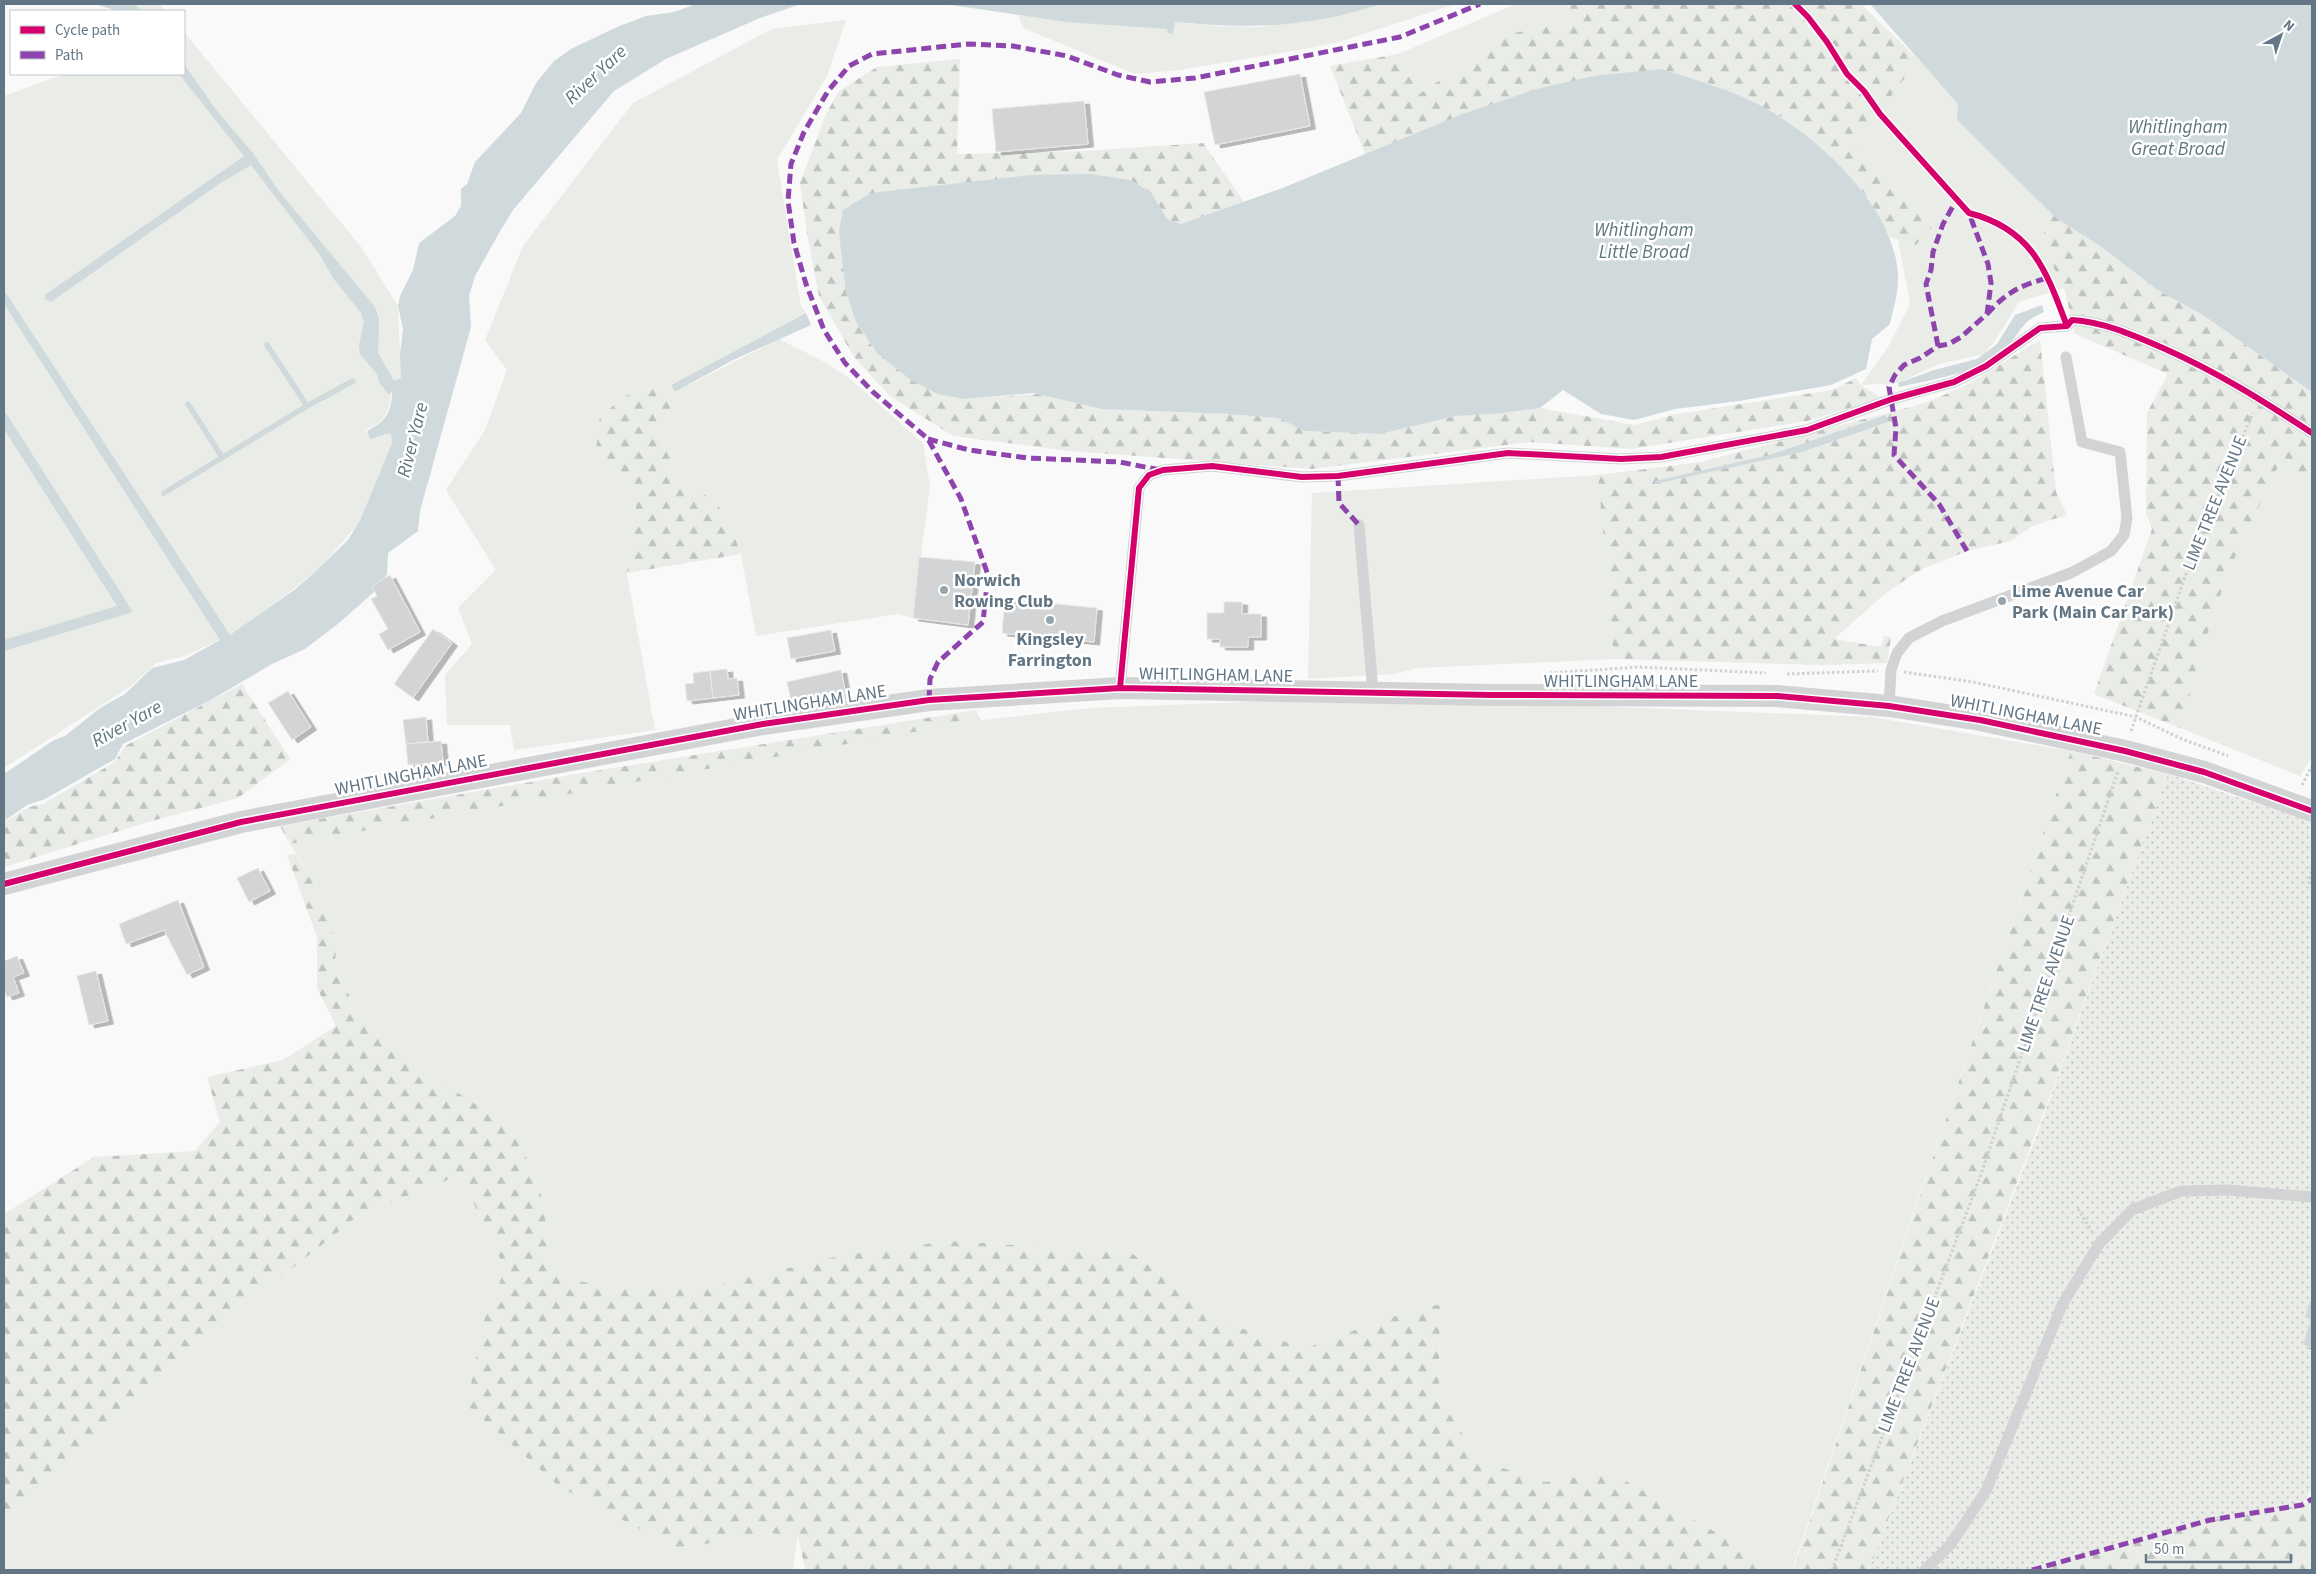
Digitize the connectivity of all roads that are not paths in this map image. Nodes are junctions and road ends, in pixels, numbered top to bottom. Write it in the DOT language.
graph roads {
  1 [pos="2066,357"];
  2 [pos="2312,433"];
  3 [pos="1359,525"];
  4 [pos="1120,688"];
  5 [pos="1371,692"];
  6 [pos="1889,706"];
  7 [pos="2312,811"];
  8 [pos="4,884"];
  9 [pos="2312,1197"];
  10 [pos="1925,1570"];
  1 -- 6 [label="lane"];
  2 -- 4 [label="lane"];
  3 -- 5 [label="lane"];
  4 -- 5 [label="street, WHITLINGHAM LANE"];
  4 -- 8 [label="street, WHITLINGHAM LANE"];
  5 -- 6 [label="street, WHITLINGHAM LANE"];
  6 -- 7 [label="street, WHITLINGHAM LANE"];
  9 -- 10 [label="lane"];
}
